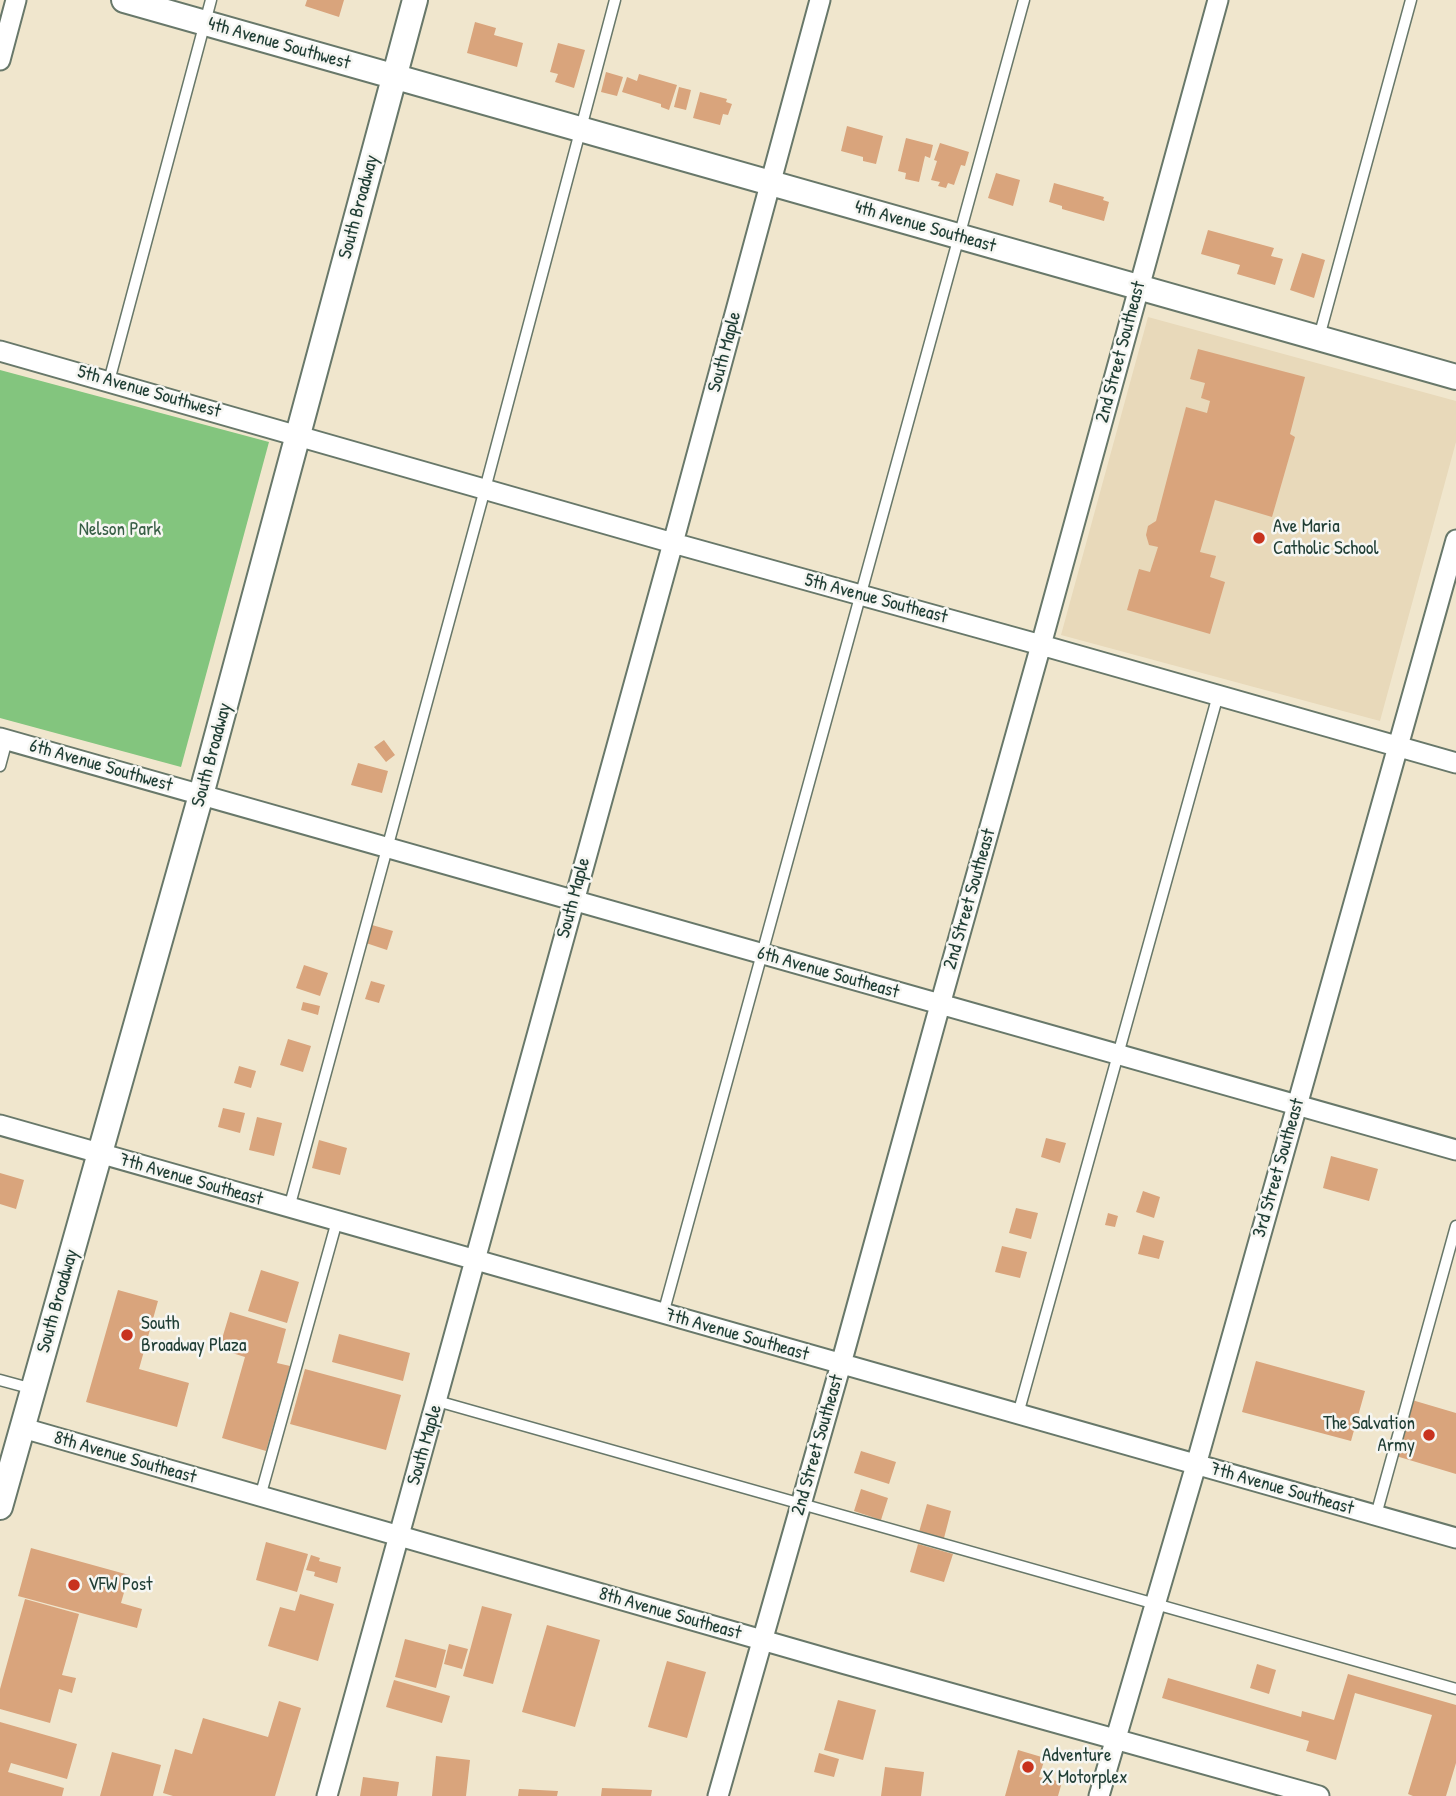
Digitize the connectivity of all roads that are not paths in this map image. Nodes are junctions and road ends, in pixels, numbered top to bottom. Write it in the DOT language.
graph roads {
  1 [pos="16,0"];
  2 [pos="124,0"];
  3 [pos="415,0"];
  4 [pos="615,0"];
  5 [pos="820,0"];
  6 [pos="1024,0"];
  7 [pos="1218,0"];
  8 [pos="1411,0"];
  9 [pos="208,11"];
  10 [pos="0,60"];
  11 [pos="394,76"];
  12 [pos="582,130"];
  13 [pos="771,183"];
  14 [pos="959,236"];
  15 [pos="1139,287"];
  16 [pos="1318,338"];
  17 [pos="0,351"];
  18 [pos="1456,377"];
  19 [pos="109,381"];
  20 [pos="298,434"];
  21 [pos="485,489"];
  22 [pos="1456,540"];
  23 [pos="673,543"];
  24 [pos="862,595"];
  25 [pos="1041,645"];
  26 [pos="1218,695"];
  27 [pos="4,739"];
  28 [pos="1398,746"];
  29 [pos="1456,763"];
  30 [pos="0,766"];
  31 [pos="201,795"];
  32 [pos="388,847"];
  33 [pos="574,899"];
  34 [pos="761,953"];
  35 [pos="940,1005"];
  36 [pos="1118,1055"];
  37 [pos="1296,1106"];
  38 [pos="0,1125"];
  39 [pos="1456,1150"];
  40 [pos="99,1153"];
  41 [pos="289,1208"];
  42 [pos="337,1222"];
  43 [pos="1456,1226"];
  44 [pos="476,1261"];
  45 [pos="663,1314"];
  46 [pos="841,1364"];
  47 [pos="0,1380"];
  48 [pos="33,1389"];
  49 [pos="437,1401"];
  50 [pos="1018,1414"];
  51 [pos="23,1428"];
  52 [pos="1196,1465"];
  53 [pos="260,1497"];
  54 [pos="802,1504"];
  55 [pos="0,1507"];
  56 [pos="1376,1515"];
  57 [pos="399,1537"];
  58 [pos="1456,1538"];
  59 [pos="1156,1603"];
  60 [pos="763,1640"];
  61 [pos="1456,1689"];
  62 [pos="1116,1741"];
  63 [pos="327,1796"];
  64 [pos="718,1796"];
  65 [pos="1099,1796"];
  66 [pos="1319,1796"];
  1 -- 10 [label="street"];
  2 -- 9 [label="street, 4th Avenue Southwest"];
  3 -- 11 [label="street, South Broadway"];
  4 -- 12 [label="lane"];
  5 -- 13 [label="street, South Maple"];
  6 -- 14 [label="lane"];
  7 -- 15 [label="street, 2nd Street Southeast"];
  8 -- 16 [label="lane"];
  9 -- 11 [label="street, 4th Avenue Southwest"];
  9 -- 19 [label="lane"];
  11 -- 12 [label="street, 4th Avenue Southeast"];
  11 -- 20 [label="street, South Broadway"];
  12 -- 13 [label="street, 4th Avenue Southeast"];
  12 -- 21 [label="lane"];
  13 -- 14 [label="street, 4th Avenue Southeast"];
  13 -- 23 [label="street, South Maple"];
  14 -- 15 [label="street, 4th Avenue Southeast"];
  14 -- 24 [label="lane"];
  15 -- 16 [label="street, 4th Avenue Southeast"];
  15 -- 25 [label="street, 2nd Street Southeast"];
  16 -- 18 [label="street, 4th Avenue Southeast"];
  17 -- 19 [label="street, 5th Avenue Southwest"];
  19 -- 20 [label="street, 5th Avenue Southwest"];
  20 -- 21 [label="street, 5th Avenue Southeast"];
  20 -- 31 [label="street, South Broadway"];
  21 -- 23 [label="street, 5th Avenue Southeast"];
  21 -- 32 [label="lane"];
  22 -- 28 [label="street, 3rd Street Southeast"];
  23 -- 24 [label="street, 5th Avenue Southeast"];
  23 -- 33 [label="street, South Maple"];
  24 -- 25 [label="street, 5th Avenue Southeast"];
  24 -- 34 [label="lane"];
  25 -- 26 [label="street, 5th Avenue Southeast"];
  25 -- 35 [label="street, 2nd Street Southeast"];
  26 -- 28 [label="street, 5th Avenue Southeast"];
  26 -- 36 [label="lane"];
  27 -- 30 [label="lane"];
  27 -- 31 [label="street, 6th Avenue Southwest"];
  28 -- 29 [label="street, 5th Avenue Southeast"];
  28 -- 37 [label="street, 3rd Street Southeast"];
  31 -- 32 [label="street, 6th Avenue Southeast"];
  31 -- 40 [label="street, South Broadway"];
  32 -- 33 [label="street, 6th Avenue Southeast"];
  32 -- 41 [label="lane"];
  33 -- 34 [label="street, 6th Avenue Southeast"];
  33 -- 44 [label="street, South Maple"];
  34 -- 35 [label="street, 6th Avenue Southeast"];
  34 -- 45 [label="lane"];
  35 -- 36 [label="street, 6th Avenue Southeast"];
  35 -- 46 [label="street, 2nd Street Southeast"];
  36 -- 37 [label="street, 6th Avenue Southeast"];
  36 -- 50 [label="lane"];
  37 -- 39 [label="street, 6th Avenue Southeast"];
  37 -- 52 [label="street, 3rd Street Southeast"];
  38 -- 40 [label="street, 7th Avenue Southeast"];
  40 -- 41 [label="street, 7th Avenue Southeast"];
  40 -- 48 [label="street, South Broadway"];
  41 -- 42 [label="street, 7th Avenue Southeast"];
  42 -- 44 [label="street, 7th Avenue Southeast"];
  42 -- 53 [label="lane"];
  43 -- 56 [label="lane"];
  44 -- 45 [label="street, 7th Avenue Southeast"];
  44 -- 49 [label="street, South Maple"];
  45 -- 46 [label="street, 7th Avenue Southeast"];
  46 -- 50 [label="street, 7th Avenue Southeast"];
  46 -- 54 [label="street, 2nd Street Southeast"];
  47 -- 48 [label="lane"];
  48 -- 51 [label="street, South Broadway"];
  49 -- 54 [label="lane"];
  49 -- 57 [label="street, South Maple"];
  50 -- 52 [label="street, 7th Avenue Southeast"];
  51 -- 53 [label="street, 8th Avenue Southeast"];
  51 -- 55 [label="street, South Broadway"];
  52 -- 56 [label="street, 7th Avenue Southeast"];
  52 -- 59 [label="street, 3rd Street Southeast"];
  53 -- 57 [label="street, 8th Avenue Southeast"];
  54 -- 59 [label="lane"];
  54 -- 60 [label="street, 2nd Street Southeast"];
  56 -- 58 [label="street, 7th Avenue Southeast"];
  57 -- 60 [label="street, 8th Avenue Southeast"];
  57 -- 63 [label="street, South Maple"];
  59 -- 61 [label="lane"];
  59 -- 62 [label="street, 3rd Street Southeast"];
  60 -- 62 [label="street, 8th Avenue Southeast"];
  60 -- 64 [label="street, 2nd Street Southeast"];
  62 -- 65 [label="street, 3rd Street Southeast"];
  62 -- 66 [label="street, 8th Avenue Southeast"];
}
